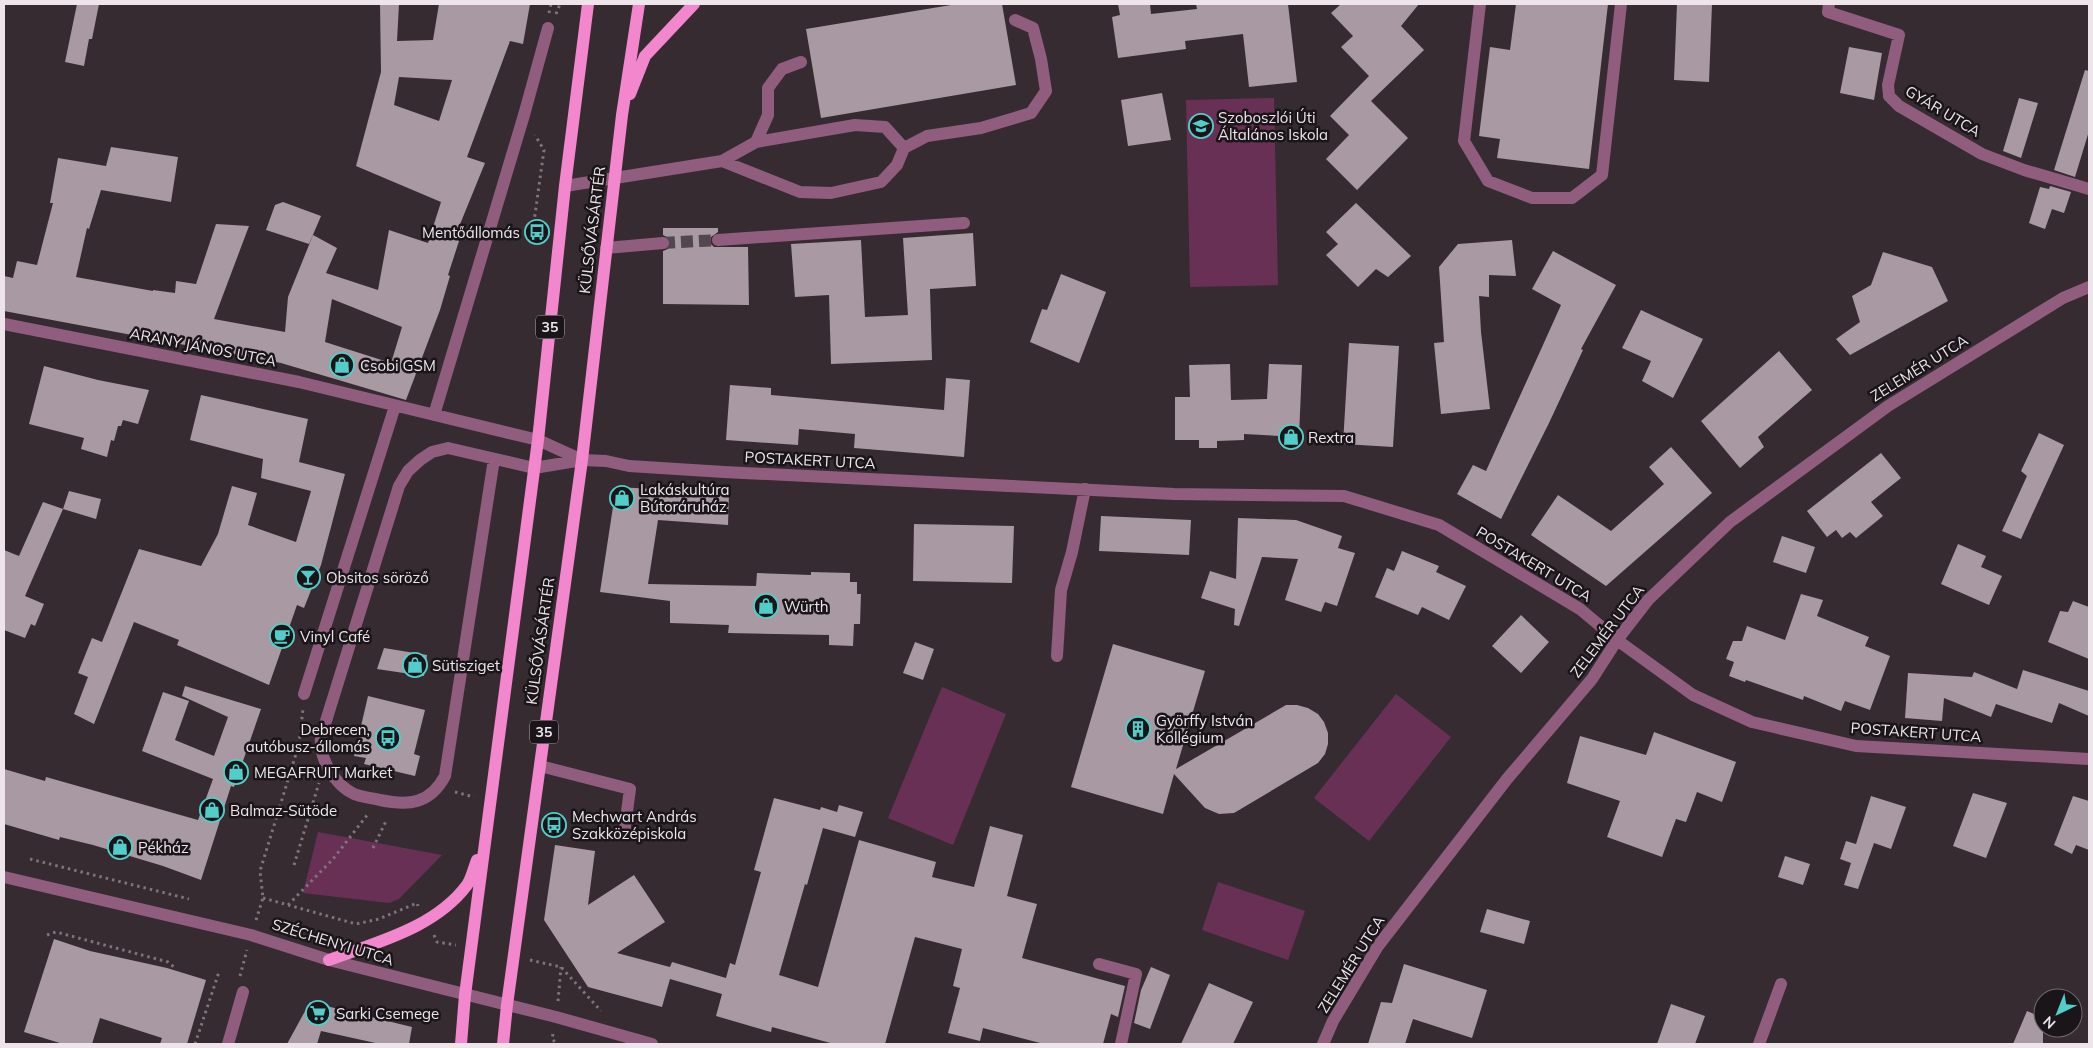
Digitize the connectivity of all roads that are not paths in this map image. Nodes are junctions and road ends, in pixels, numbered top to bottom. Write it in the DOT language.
graph roads {
  1 [pos="588,4"];
  2 [pos="638,4"];
  3 [pos="694,4"];
  4 [pos="1480,4"];
  5 [pos="1621,4"];
  6 [pos="1829,4"];
  7 [pos="1015,20"];
  8 [pos="548,28"];
  9 [pos="801,62"];
  10 [pos="622,115"];
  11 [pos="756,142"];
  12 [pos="904,148"];
  13 [pos="722,161"];
  14 [pos="614,179"];
  15 [pos="565,186"];
  16 [pos="2089,189"];
  17 [pos="964,223"];
  18 [pos="718,240"];
  19 [pos="663,243"];
  20 [pos="606,248"];
  21 [pos="2089,287"];
  22 [pos="4,324"];
  23 [pos="395,406"];
  24 [pos="434,415"];
  25 [pos="538,440"];
  26 [pos="494,459"];
  27 [pos="582,460"];
  28 [pos="534,468"];
  29 [pos="1085,489"];
  30 [pos="1617,640"];
  31 [pos="1057,656"];
  32 [pos="304,694"];
  33 [pos="2089,759"];
  34 [pos="540,766"];
  35 [pos="624,834"];
  36 [pos="486,836"];
  37 [pos="4,877"];
  38 [pos="329,960"];
  39 [pos="1099,964"];
  40 [pos="1781,984"];
  41 [pos="243,992"];
  42 [pos="465,995"];
  43 [pos="507,1005"];
  44 [pos="228,1044"];
  45 [pos="461,1044"];
  46 [pos="503,1044"];
  47 [pos="652,1044"];
  48 [pos="1120,1044"];
  49 [pos="1323,1044"];
  50 [pos="1759,1044"];
  1 -- 15 [label="main road, KÜLSŐVÁSÁRTÉR / 35"];
  2 -- 10 [label="main road, KÜLSŐVÁSÁRTÉR / 35"];
  3 -- 10 [label="main road"];
  4 -- 5 [label="street"];
  6 -- 16 [label="street, GYÁR UTCA"];
  7 -- 12 [label="street"];
  8 -- 24 [label="street"];
  9 -- 11 [label="street"];
  10 -- 14 [label="main road, KÜLSŐVÁSÁRTÉR / 35"];
  11 -- 12 [label="street"];
  11 -- 13 [label="street"];
  12 -- 13 [label="street"];
  13 -- 14 [label="street"];
  14 -- 15 [label="street"];
  14 -- 20 [label="main road, KÜLSŐVÁSÁRTÉR / 35"];
  15 -- 25 [label="main road, KÜLSŐVÁSÁRTÉR / 35"];
  17 -- 18 [label="street"];
  19 -- 20 [label="street"];
  20 -- 27 [label="main road, KÜLSŐVÁSÁRTÉR / 35"];
  21 -- 30 [label="street, ZELEMÉR UTCA"];
  22 -- 23 [label="street, ARANY JÁNOS UTCA"];
  23 -- 24 [label="street"];
  23 -- 32 [label="street"];
  24 -- 25 [label="street"];
  25 -- 27 [label="street, POSTAKERT UTCA"];
  25 -- 28 [label="main road, KÜLSŐVÁSÁRTÉR / 35"];
  26 -- 26 [label="street"];
  26 -- 28 [label="street"];
  27 -- 28 [label="street"];
  27 -- 29 [label="street, POSTAKERT UTCA"];
  27 -- 34 [label="main road, KÜLSŐVÁSÁRTÉR / 35"];
  28 -- 36 [label="main road, KÜLSŐVÁSÁRTÉR / 35"];
  29 -- 30 [label="street, POSTAKERT UTCA"];
  29 -- 31 [label="street"];
  30 -- 33 [label="street, POSTAKERT UTCA"];
  30 -- 49 [label="street, ZELEMÉR UTCA"];
  34 -- 35 [label="street"];
  34 -- 43 [label="main road, KÜLSŐVÁSÁRTÉR / 35"];
  36 -- 38 [label="main road"];
  36 -- 42 [label="main road, KÜLSŐVÁSÁRTÉR / 35"];
  37 -- 38 [label="street, SZÉCHENYI UTCA"];
  38 -- 42 [label="street, SZÉCHENYI UTCA"];
  39 -- 48 [label="street"];
  40 -- 50 [label="street"];
  41 -- 44 [label="street"];
  42 -- 43 [label="street, SZÉCHENYI UTCA"];
  42 -- 45 [label="main road, 35"];
  43 -- 46 [label="main road, 35"];
  43 -- 47 [label="street, SZÉCHENYI UTCA"];
}
